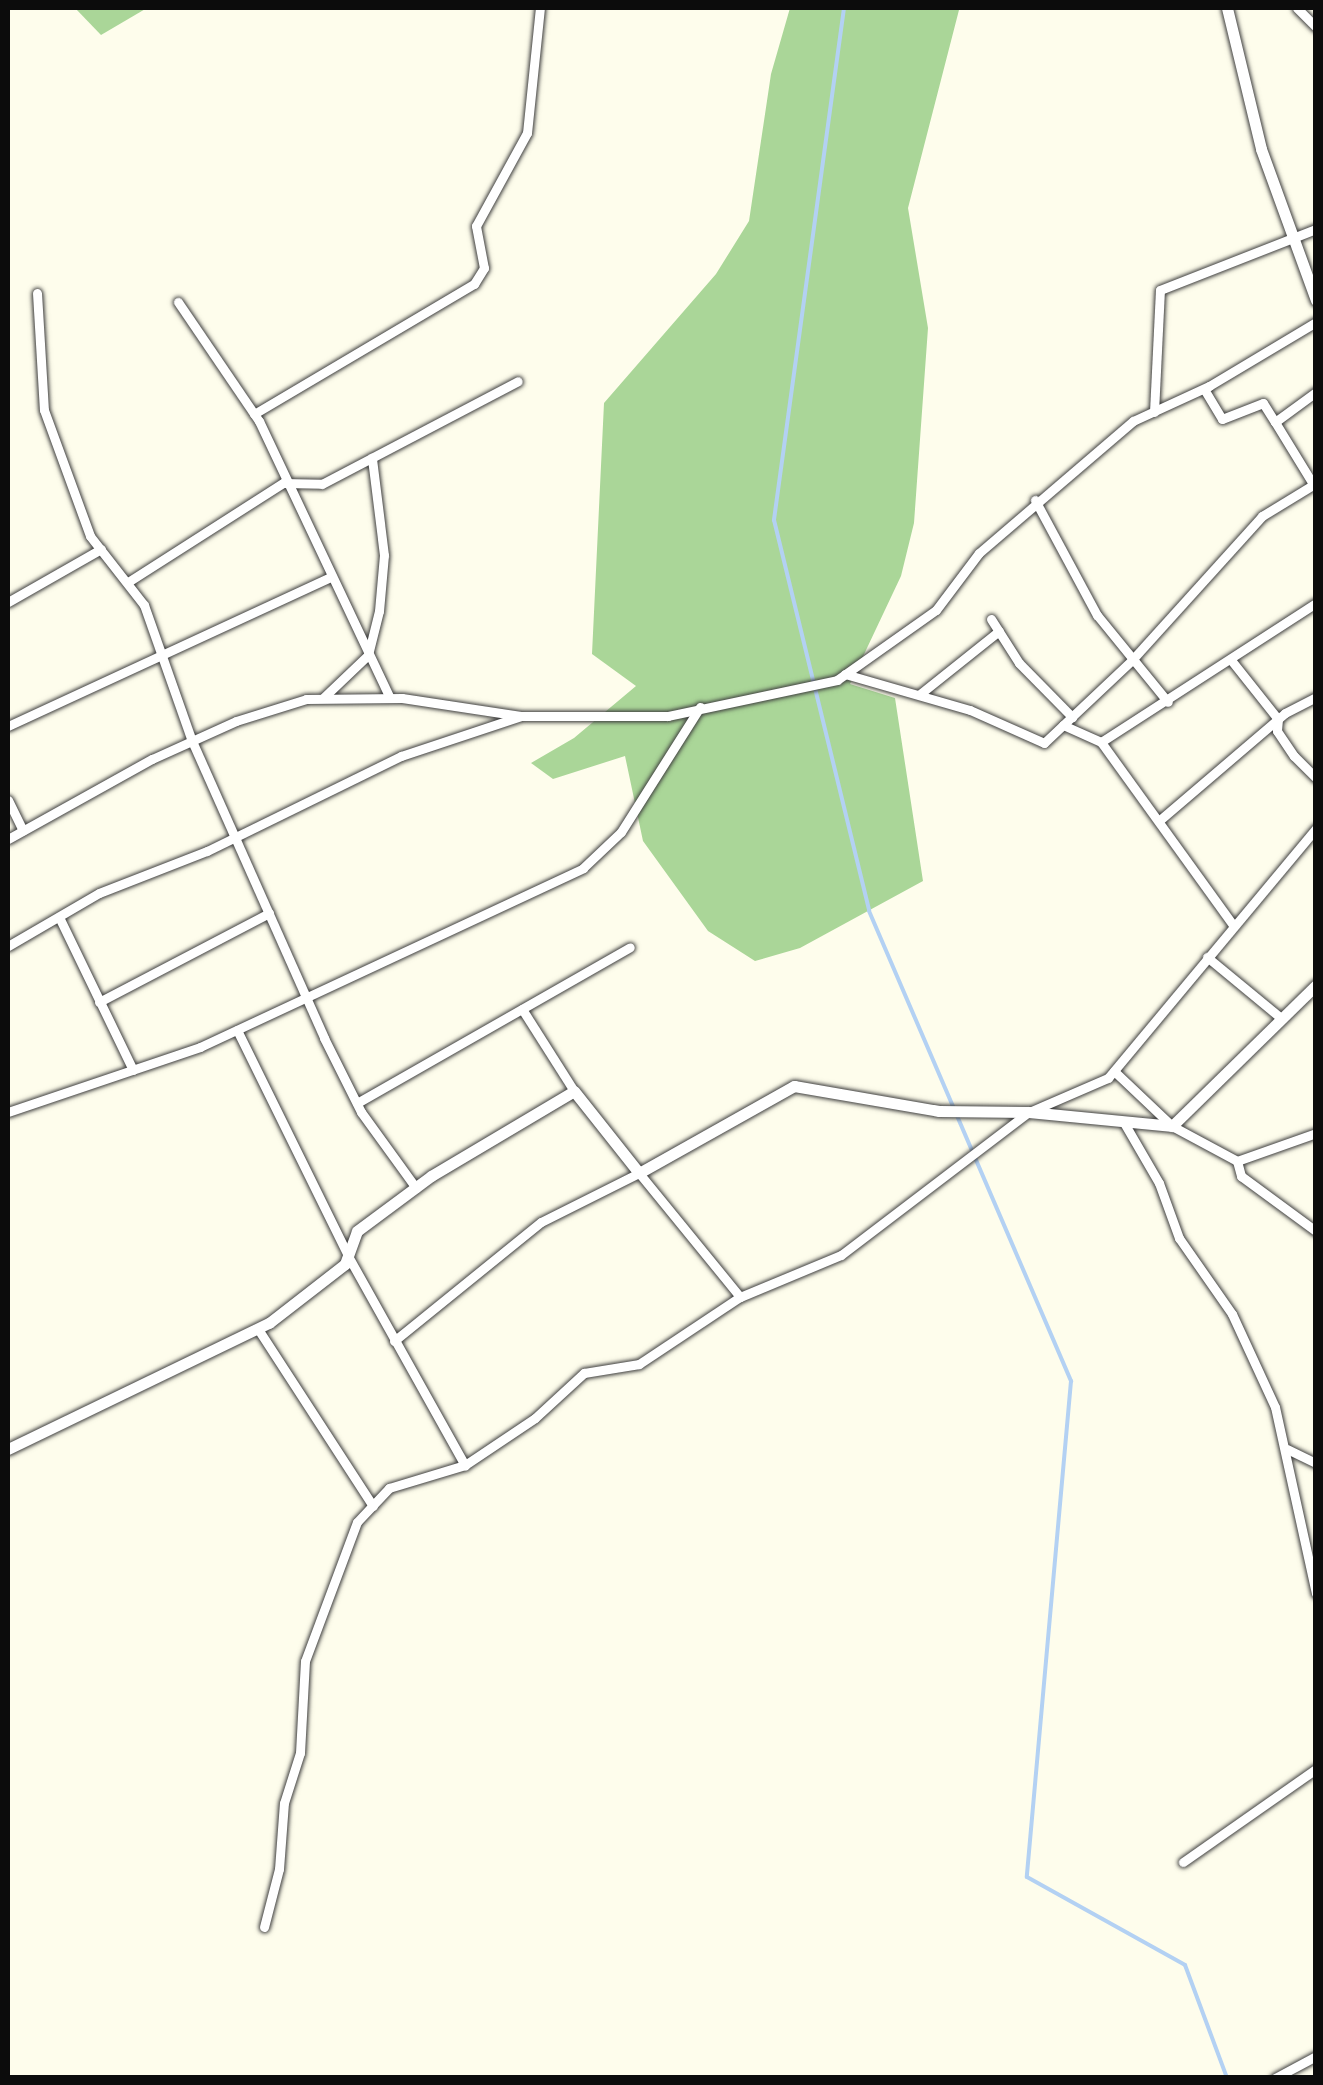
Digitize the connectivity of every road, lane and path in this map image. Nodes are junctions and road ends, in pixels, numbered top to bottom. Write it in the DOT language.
graph roads {
  1 [pos="540,8"];
  2 [pos="1228,8"];
  3 [pos="1298,8"];
  4 [pos="1316,27"];
  5 [pos="1316,229"];
  6 [pos="1294,237"];
  7 [pos="38,293"];
  8 [pos="1316,300"];
  9 [pos="178,302"];
  10 [pos="1316,322"];
  11 [pos="518,381"];
  12 [pos="1204,389"];
  13 [pos="1316,392"];
  14 [pos="1154,412"];
  15 [pos="254,414"];
  16 [pos="1275,422"];
  17 [pos="372,458"];
  18 [pos="283,483"];
  19 [pos="1314,483"];
  20 [pos="1035,500"];
  21 [pos="101,548"];
  22 [pos="330,576"];
  23 [pos="128,582"];
  24 [pos="8,602"];
  25 [pos="1316,604"];
  26 [pos="991,618"];
  27 [pos="999,632"];
  28 [pos="368,655"];
  29 [pos="162,658"];
  30 [pos="1132,660"];
  31 [pos="1231,660"];
  32 [pos="846,674"];
  33 [pos="920,694"];
  34 [pos="1316,697"];
  35 [pos="390,698"];
  36 [pos="321,699"];
  37 [pos="1168,702"];
  38 [pos="702,704"];
  39 [pos="521,716"];
  40 [pos="1072,717"];
  41 [pos="1278,719"];
  42 [pos="8,726"];
  43 [pos="1062,726"];
  44 [pos="192,741"];
  45 [pos="1101,742"];
  46 [pos="1316,778"];
  47 [pos="8,800"];
  48 [pos="1162,819"];
  49 [pos="1316,828"];
  50 [pos="23,831"];
  51 [pos="235,838"];
  52 [pos="8,839"];
  53 [pos="269,913"];
  54 [pos="58,917"];
  55 [pos="1234,924"];
  56 [pos="8,946"];
  57 [pos="630,947"];
  58 [pos="1207,957"];
  59 [pos="1316,985"];
  60 [pos="307,998"];
  61 [pos="99,1002"];
  62 [pos="522,1008"];
  63 [pos="1281,1018"];
  64 [pos="236,1030"];
  65 [pos="134,1070"];
  66 [pos="1114,1071"];
  67 [pos="574,1090"];
  68 [pos="356,1103"];
  69 [pos="8,1112"];
  70 [pos="1029,1112"];
  71 [pos="1123,1121"];
  72 [pos="1172,1126"];
  73 [pos="1316,1133"];
  74 [pos="1237,1161"];
  75 [pos="639,1173"];
  76 [pos="416,1188"];
  77 [pos="1316,1231"];
  78 [pos="348,1256"];
  79 [pos="740,1297"];
  80 [pos="258,1328"];
  81 [pos="394,1341"];
  82 [pos="8,1449"];
  83 [pos="1287,1449"];
  84 [pos="1316,1463"];
  85 [pos="465,1464"];
  86 [pos="373,1506"];
  87 [pos="1316,1594"];
  88 [pos="1316,1769"];
  89 [pos="1183,1862"];
  90 [pos="264,1927"];
  91 [pos="1316,2056"];
  92 [pos="1275,2078"];
  1 -- 15 [label="street"];
  2 -- 6 [label="street"];
  3 -- 4 [label="street"];
  5 -- 6 [label="street"];
  6 -- 8 [label="street"];
  6 -- 14 [label="street"];
  7 -- 21 [label="street"];
  9 -- 15 [label="street"];
  10 -- 12 [label="street"];
  11 -- 17 [label="street"];
  12 -- 14 [label="street"];
  12 -- 16 [label="street"];
  13 -- 16 [label="street"];
  14 -- 20 [label="street"];
  15 -- 18 [label="street"];
  16 -- 19 [label="street"];
  17 -- 18 [label="street"];
  17 -- 28 [label="street"];
  18 -- 22 [label="street"];
  18 -- 23 [label="street"];
  19 -- 30 [label="street"];
  20 -- 30 [label="street"];
  20 -- 32 [label="street"];
  21 -- 23 [label="street"];
  21 -- 24 [label="street"];
  22 -- 28 [label="street"];
  22 -- 29 [label="street"];
  23 -- 29 [label="street"];
  25 -- 31 [label="street"];
  26 -- 27 [label="street"];
  27 -- 33 [label="street"];
  27 -- 40 [label="street"];
  28 -- 35 [label="street"];
  28 -- 36 [label="street"];
  29 -- 42 [label="street"];
  29 -- 44 [label="street"];
  30 -- 37 [label="street"];
  30 -- 40 [label="street"];
  31 -- 37 [label="street"];
  31 -- 41 [label="street"];
  32 -- 33 [label="street"];
  32 -- 38 [label="street"];
  33 -- 43 [label="street"];
  34 -- 41 [label="street"];
  35 -- 36 [label="street"];
  35 -- 39 [label="street"];
  36 -- 44 [label="street"];
  37 -- 45 [label="street"];
  38 -- 39 [label="street"];
  38 -- 60 [label="street"];
  39 -- 51 [label="street"];
  40 -- 43 [label="street"];
  41 -- 46 [label="street"];
  41 -- 48 [label="street"];
  43 -- 45 [label="street"];
  44 -- 50 [label="street"];
  44 -- 51 [label="street"];
  45 -- 48 [label="street"];
  47 -- 50 [label="street"];
  48 -- 55 [label="street"];
  49 -- 55 [label="street"];
  50 -- 52 [label="street"];
  51 -- 53 [label="street"];
  51 -- 54 [label="street"];
  53 -- 60 [label="street"];
  53 -- 61 [label="street"];
  54 -- 56 [label="street"];
  54 -- 61 [label="street"];
  55 -- 58 [label="street"];
  57 -- 62 [label="street"];
  58 -- 63 [label="street"];
  58 -- 66 [label="street"];
  59 -- 63 [label="street"];
  60 -- 64 [label="street"];
  60 -- 68 [label="street"];
  61 -- 65 [label="street"];
  62 -- 67 [label="street"];
  62 -- 68 [label="street"];
  63 -- 72 [label="street"];
  64 -- 65 [label="street"];
  64 -- 78 [label="street"];
  65 -- 69 [label="street"];
  66 -- 70 [label="street"];
  66 -- 72 [label="street"];
  67 -- 75 [label="street"];
  67 -- 76 [label="street"];
  68 -- 76 [label="street"];
  70 -- 71 [label="street"];
  70 -- 75 [label="street"];
  70 -- 79 [label="street"];
  71 -- 72 [label="street"];
  71 -- 83 [label="street"];
  72 -- 74 [label="street"];
  73 -- 74 [label="street"];
  74 -- 77 [label="street"];
  75 -- 79 [label="street"];
  75 -- 81 [label="street"];
  76 -- 78 [label="street"];
  78 -- 80 [label="street"];
  78 -- 81 [label="street"];
  79 -- 85 [label="street"];
  80 -- 82 [label="street"];
  80 -- 86 [label="street"];
  81 -- 85 [label="street"];
  83 -- 84 [label="street"];
  83 -- 87 [label="street"];
  85 -- 86 [label="street"];
  86 -- 90 [label="street"];
  88 -- 89 [label="street"];
  91 -- 92 [label="street"];
}
